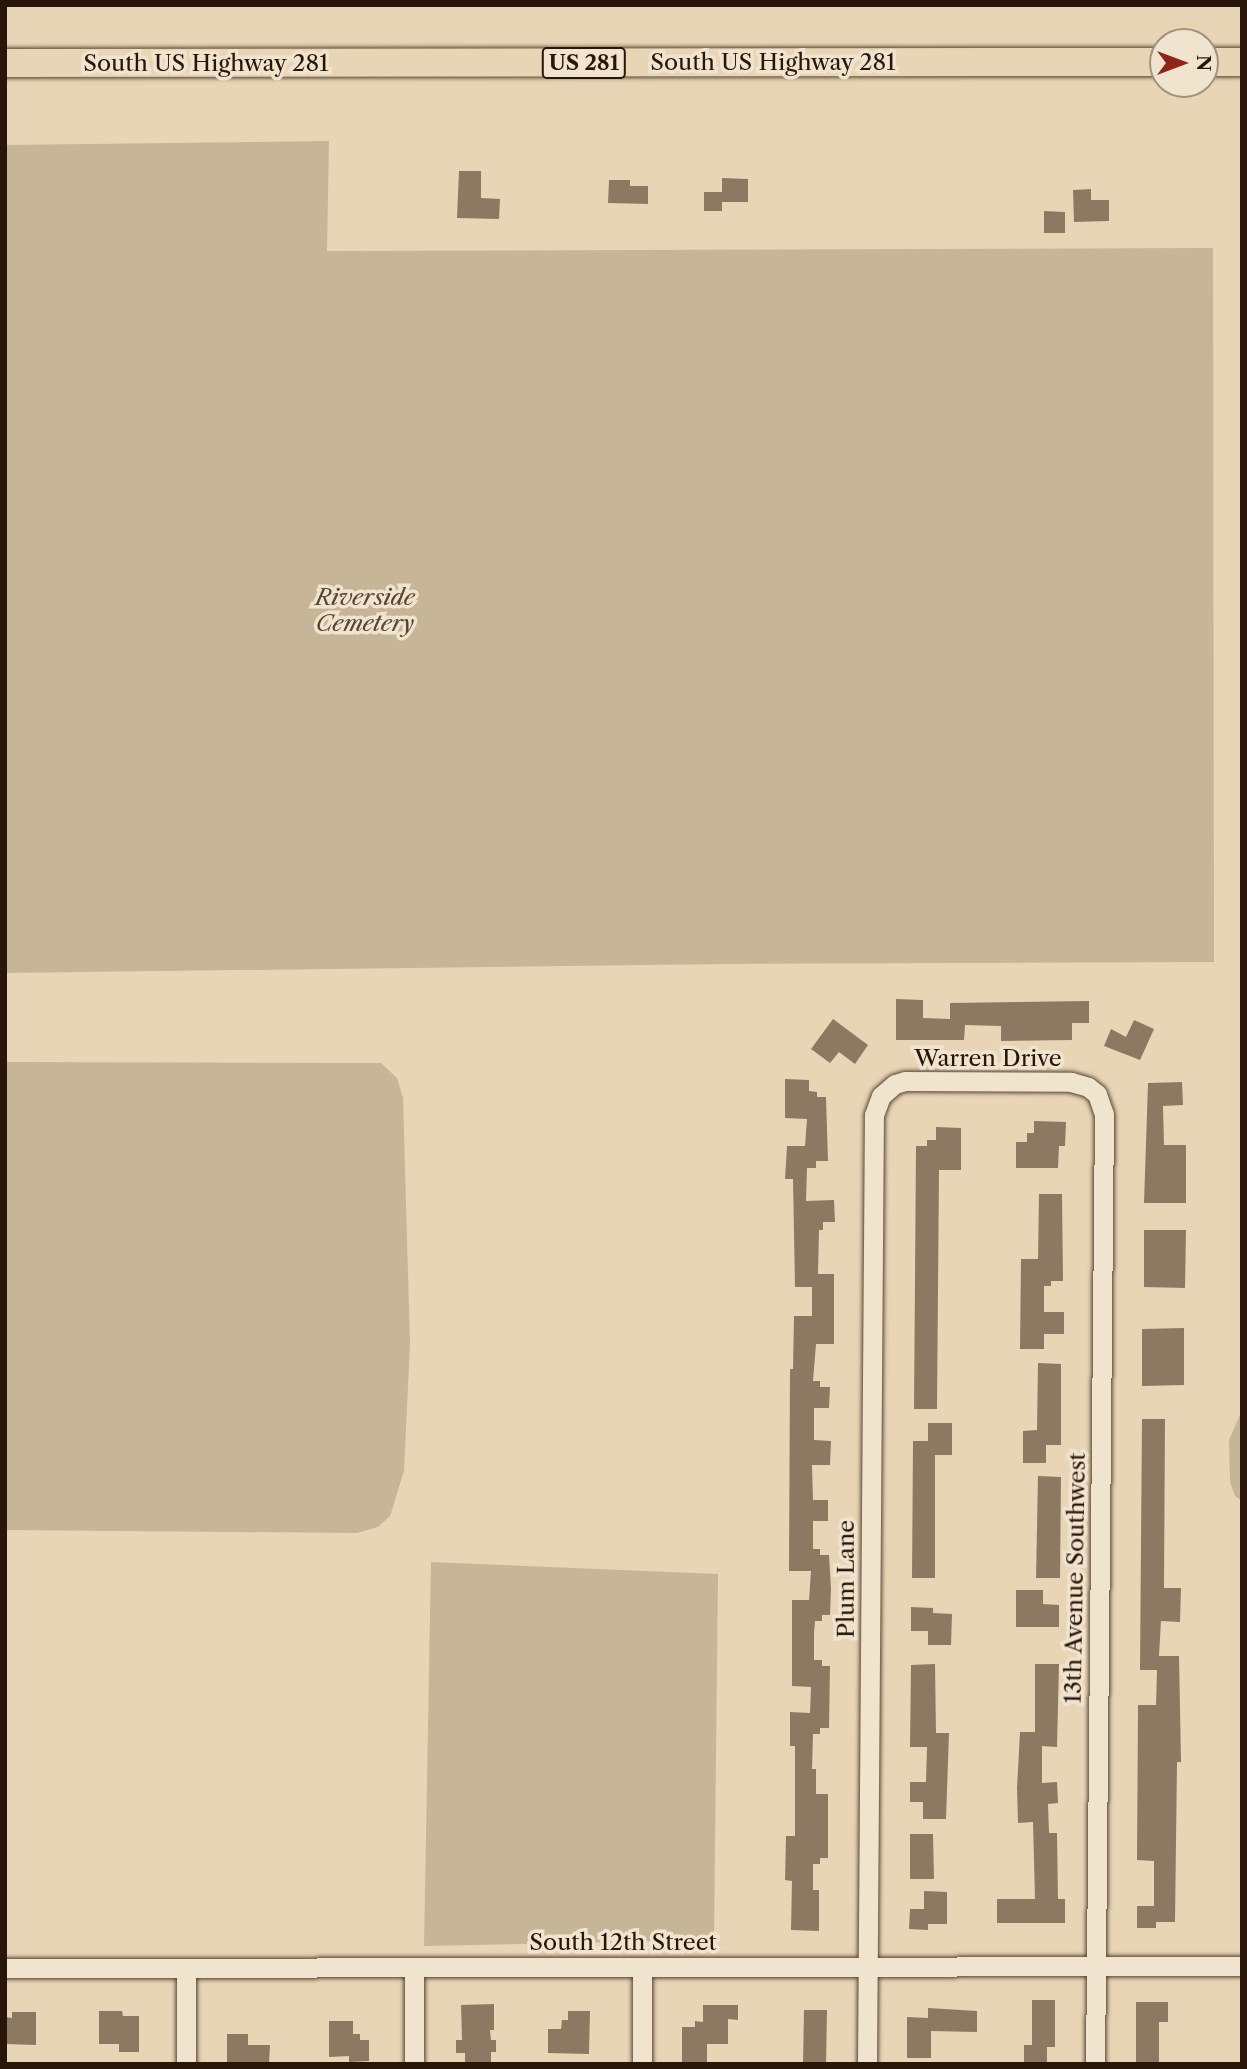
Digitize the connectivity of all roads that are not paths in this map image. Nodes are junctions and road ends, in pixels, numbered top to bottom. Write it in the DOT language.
graph roads {
  1 [pos="1149,62"];
  2 [pos="1219,62"];
  3 [pos="1242,62"];
  4 [pos="5,63"];
  5 [pos="1097,1094"];
  6 [pos="880,1096"];
  7 [pos="867,1966"];
  8 [pos="1096,1966"];
  9 [pos="1242,1966"];
  10 [pos="414,1967"];
  11 [pos="642,1967"];
  12 [pos="5,1968"];
  13 [pos="186,1968"];
  14 [pos="186,2064"];
  15 [pos="414,2064"];
  16 [pos="642,2064"];
  17 [pos="867,2064"];
  18 [pos="1095,2064"];
  1 -- 4 [label="highway, South US Highway 281 / US 281"];
  2 -- 3 [label="highway"];
  5 -- 6 [label="street, Warren Drive"];
  5 -- 8 [label="street, 13th Avenue Southwest"];
  6 -- 7 [label="street, Plum Lane"];
  7 -- 8 [label="street, South 12th Street"];
  7 -- 11 [label="street, South 12th Street"];
  7 -- 17 [label="street, Plum Lane"];
  8 -- 9 [label="street, South 12th Street"];
  8 -- 18 [label="street, 13th Avenue Southwest"];
  10 -- 11 [label="street, South 12th Street"];
  10 -- 13 [label="street, South 12th Street"];
  10 -- 15 [label="street"];
  11 -- 16 [label="street"];
  12 -- 13 [label="street, South 12th Street"];
  13 -- 14 [label="street"];
}
